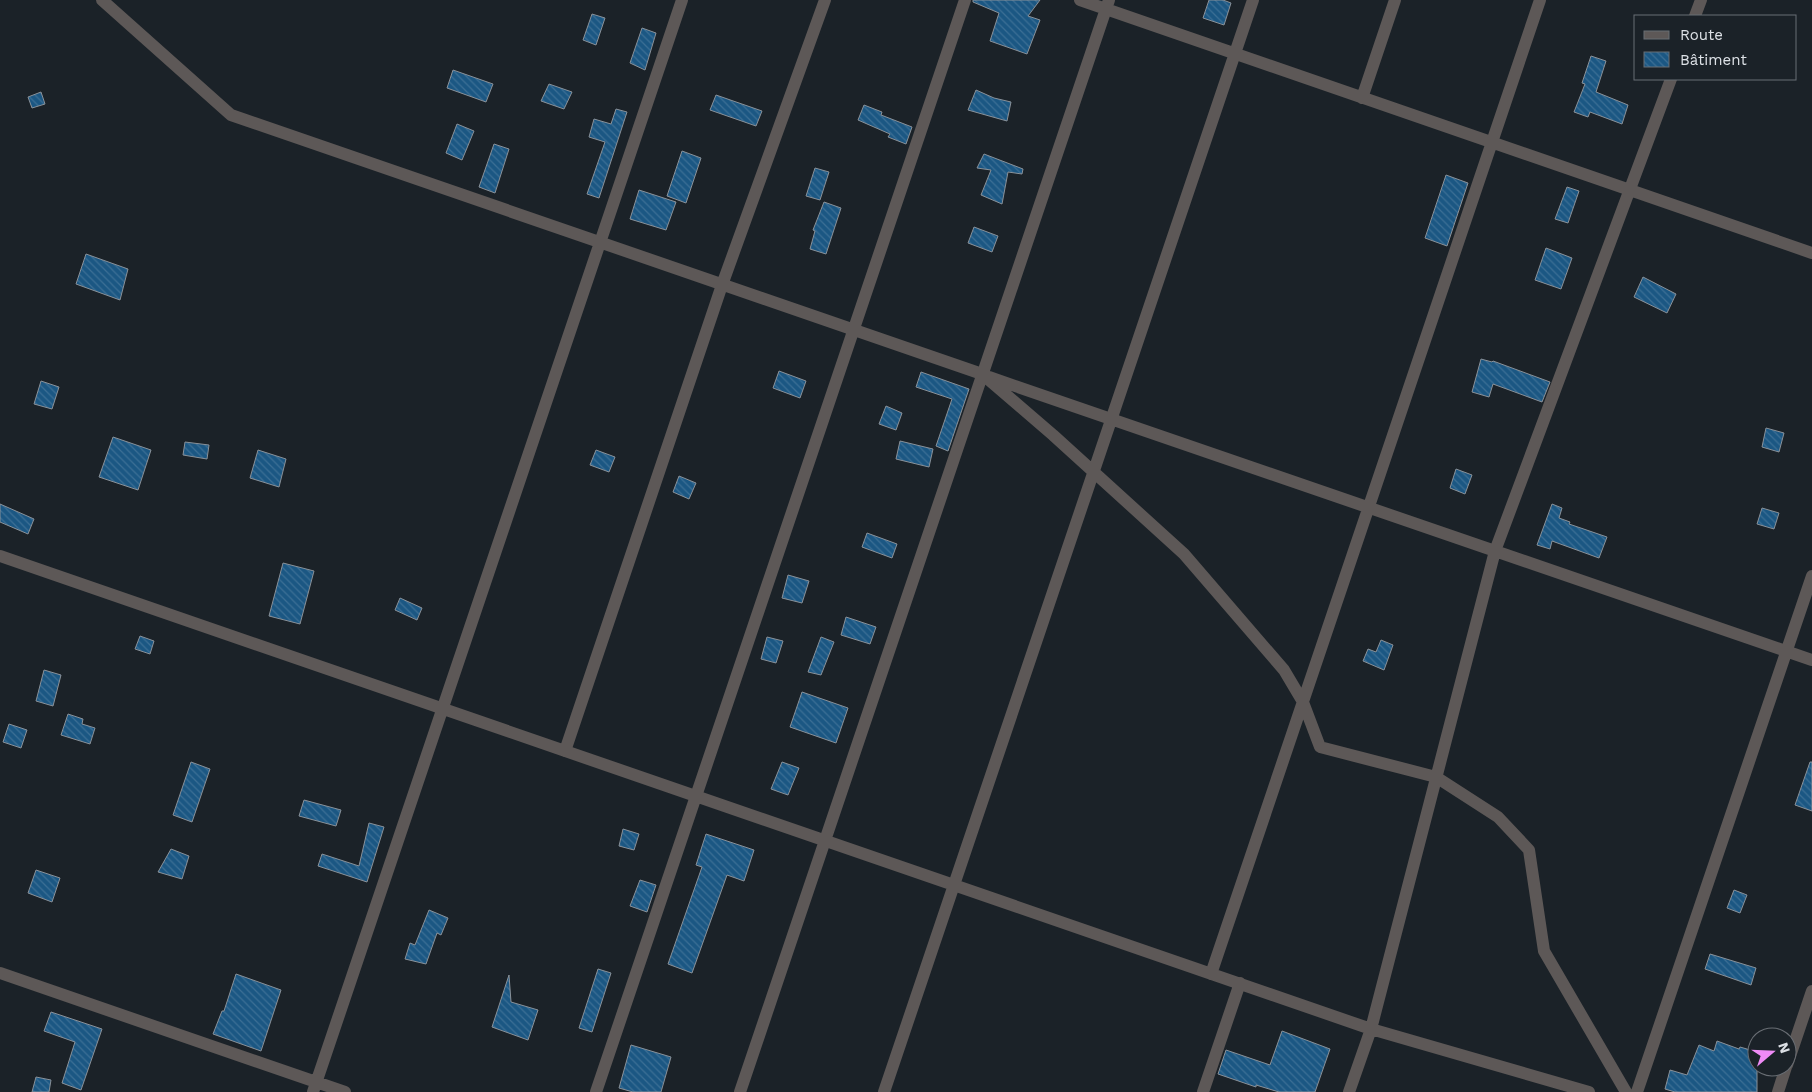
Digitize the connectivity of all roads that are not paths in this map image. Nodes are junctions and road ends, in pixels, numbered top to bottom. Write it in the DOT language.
graph roads {
  1 [pos="102,0"];
  2 [pos="682,0"];
  3 [pos="825,0"];
  4 [pos="965,0"];
  5 [pos="1080,0"];
  6 [pos="1253,0"];
  7 [pos="1395,0"];
  8 [pos="1540,0"];
  9 [pos="1701,0"];
  10 [pos="1107,4"];
  11 [pos="1695,15"];
  12 [pos="1235,53"];
  13 [pos="1671,80"];
  14 [pos="1362,98"];
  15 [pos="1492,142"];
  16 [pos="1630,190"];
  17 [pos="600,242"];
  18 [pos="1812,253"];
  19 [pos="722,285"];
  20 [pos="854,330"];
  21 [pos="982,374"];
  22 [pos="1111,419"];
  23 [pos="1093,472"];
  24 [pos="1368,507"];
  25 [pos="1495,551"];
  26 [pos="0,556"];
  27 [pos="1812,576"];
  28 [pos="1786,652"];
  29 [pos="1812,660"];
  30 [pos="1302,702"];
  31 [pos="443,709"];
  32 [pos="565,751"];
  33 [pos="1436,777"];
  34 [pos="696,796"];
  35 [pos="825,840"];
  36 [pos="954,885"];
  37 [pos="0,973"];
  38 [pos="1211,974"];
  39 [pos="1240,984"];
  40 [pos="1812,991"];
  41 [pos="1371,1029"];
  42 [pos="1797,1036"];
  43 [pos="1783,1077"];
  44 [pos="315,1087"];
  45 [pos="345,1092"];
  46 [pos="596,1092"];
  47 [pos="740,1092"];
  48 [pos="884,1092"];
  49 [pos="1203,1092"];
  50 [pos="1349,1092"];
  51 [pos="1589,1092"];
  52 [pos="1626,1092"];
  53 [pos="1637,1092"];
  54 [pos="1778,1092"];
  1 -- 17 [label="street"];
  2 -- 17 [label="street"];
  3 -- 19 [label="street"];
  4 -- 20 [label="street"];
  5 -- 10 [label="street"];
  6 -- 12 [label="street"];
  7 -- 14 [label="street"];
  8 -- 15 [label="street"];
  9 -- 11 [label="street"];
  10 -- 12 [label="street"];
  10 -- 21 [label="street"];
  12 -- 14 [label="street"];
  12 -- 22 [label="street"];
  13 -- 16 [label="street"];
  14 -- 15 [label="street"];
  15 -- 16 [label="street"];
  15 -- 24 [label="street"];
  16 -- 18 [label="street"];
  16 -- 25 [label="street"];
  17 -- 19 [label="street"];
  17 -- 31 [label="street"];
  19 -- 20 [label="street"];
  19 -- 32 [label="street"];
  20 -- 21 [label="street"];
  20 -- 34 [label="street"];
  21 -- 22 [label="street"];
  21 -- 23 [label="street"];
  21 -- 35 [label="street"];
  22 -- 23 [label="street"];
  22 -- 24 [label="street"];
  23 -- 30 [label="street"];
  23 -- 36 [label="street"];
  24 -- 25 [label="street"];
  24 -- 30 [label="street"];
  25 -- 28 [label="street"];
  25 -- 33 [label="street"];
  26 -- 31 [label="street"];
  27 -- 28 [label="street"];
  28 -- 29 [label="street"];
  28 -- 53 [label="street"];
  30 -- 33 [label="street"];
  30 -- 38 [label="street"];
  31 -- 32 [label="street"];
  31 -- 44 [label="street"];
  32 -- 34 [label="street"];
  33 -- 41 [label="street"];
  33 -- 52 [label="street"];
  34 -- 35 [label="street"];
  34 -- 46 [label="street"];
  35 -- 36 [label="street"];
  35 -- 47 [label="street"];
  36 -- 38 [label="street"];
  36 -- 48 [label="street"];
  37 -- 44 [label="street"];
  38 -- 39 [label="street"];
  39 -- 41 [label="street"];
  39 -- 49 [label="street"];
  40 -- 42 [label="street"];
  41 -- 50 [label="street"];
  41 -- 51 [label="street"];
  43 -- 54 [label="street"];
  44 -- 45 [label="street"];
}
